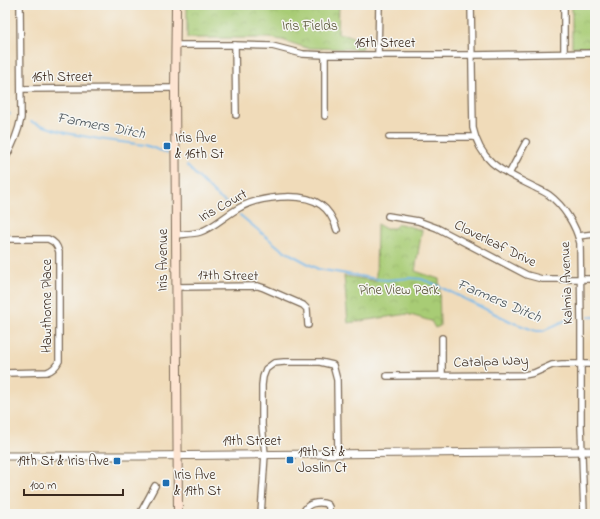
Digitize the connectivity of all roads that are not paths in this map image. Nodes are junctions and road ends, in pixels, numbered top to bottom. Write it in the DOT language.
graph roads {
  1 [pos="20,5"];
  2 [pos="176,5"];
  3 [pos="378,5"];
  4 [pos="471,5"];
  5 [pos="564,5"];
  6 [pos="176,45"];
  7 [pos="235,45"];
  8 [pos="564,53"];
  9 [pos="595,53"];
  10 [pos="325,55"];
  11 [pos="378,55"];
  12 [pos="472,55"];
  13 [pos="175,88"];
  14 [pos="21,89"];
  15 [pos="236,115"];
  16 [pos="325,116"];
  17 [pos="389,137"];
  18 [pos="475,137"];
  19 [pos="526,142"];
  20 [pos="5,159"];
  21 [pos="510,174"];
  22 [pos="388,216"];
  23 [pos="337,230"];
  24 [pos="595,234"];
  25 [pos="176,235"];
  26 [pos="578,236"];
  27 [pos="5,239"];
  28 [pos="580,279"];
  29 [pos="595,279"];
  30 [pos="176,287"];
  31 [pos="308,325"];
  32 [pos="442,338"];
  33 [pos="581,364"];
  34 [pos="595,364"];
  35 [pos="5,373"];
  36 [pos="442,375"];
  37 [pos="387,376"];
  38 [pos="582,451"];
  39 [pos="595,451"];
  40 [pos="265,454"];
  41 [pos="338,454"];
  42 [pos="177,455"];
  43 [pos="5,456"];
  44 [pos="155,486"];
  45 [pos="140,514"];
  46 [pos="178,514"];
  47 [pos="261,514"];
  48 [pos="303,514"];
  49 [pos="329,514"];
  50 [pos="584,514"];
  1 -- 14 [label="street"];
  2 -- 6 [label="main road, Iris Avenue"];
  3 -- 11 [label="street"];
  4 -- 12 [label="street, Kalmia Avenue"];
  5 -- 8 [label="street"];
  6 -- 7 [label="street, 16th Street"];
  6 -- 13 [label="main road, Iris Avenue"];
  7 -- 10 [label="street, 16th Street"];
  7 -- 15 [label="street"];
  8 -- 9 [label="street, 16th Street"];
  8 -- 12 [label="street, 16th Street"];
  10 -- 11 [label="street, 16th Street"];
  10 -- 16 [label="street"];
  11 -- 12 [label="street, 16th Street"];
  12 -- 18 [label="street, Kalmia Avenue"];
  13 -- 14 [label="street, 16th Street"];
  13 -- 25 [label="main road, Iris Avenue"];
  14 -- 20 [label="street"];
  17 -- 18 [label="street"];
  18 -- 21 [label="street, Kalmia Avenue"];
  19 -- 21 [label="street"];
  21 -- 26 [label="street, Kalmia Avenue"];
  22 -- 28 [label="street, Cloverleaf Drive"];
  23 -- 25 [label="street, Iris Court"];
  24 -- 26 [label="street"];
  25 -- 30 [label="main road, Iris Avenue"];
  26 -- 28 [label="street, Kalmia Avenue"];
  27 -- 35 [label="street, Hawthorne Place"];
  28 -- 29 [label="street, Cloverleaf Drive"];
  28 -- 33 [label="street, Kalmia Avenue"];
  30 -- 31 [label="street, 17th Street"];
  30 -- 42 [label="main road, Iris Avenue"];
  32 -- 36 [label="street"];
  33 -- 34 [label="street, Catalpa Way"];
  33 -- 36 [label="street, Catalpa Way"];
  33 -- 38 [label="street, Kalmia Avenue"];
  36 -- 37 [label="street, Catalpa Way"];
  38 -- 39 [label="street, 19th Street"];
  38 -- 41 [label="street, 19th Street"];
  38 -- 50 [label="street, Kalmia Avenue"];
  40 -- 41 [label="street, 19th Street"];
  40 -- 41 [label="street"];
  40 -- 42 [label="street, 19th Street"];
  40 -- 47 [label="street"];
  42 -- 43 [label="street, 19th Street"];
  42 -- 46 [label="main road, Iris Avenue"];
  44 -- 45 [label="street"];
  48 -- 49 [label="street"];
}
